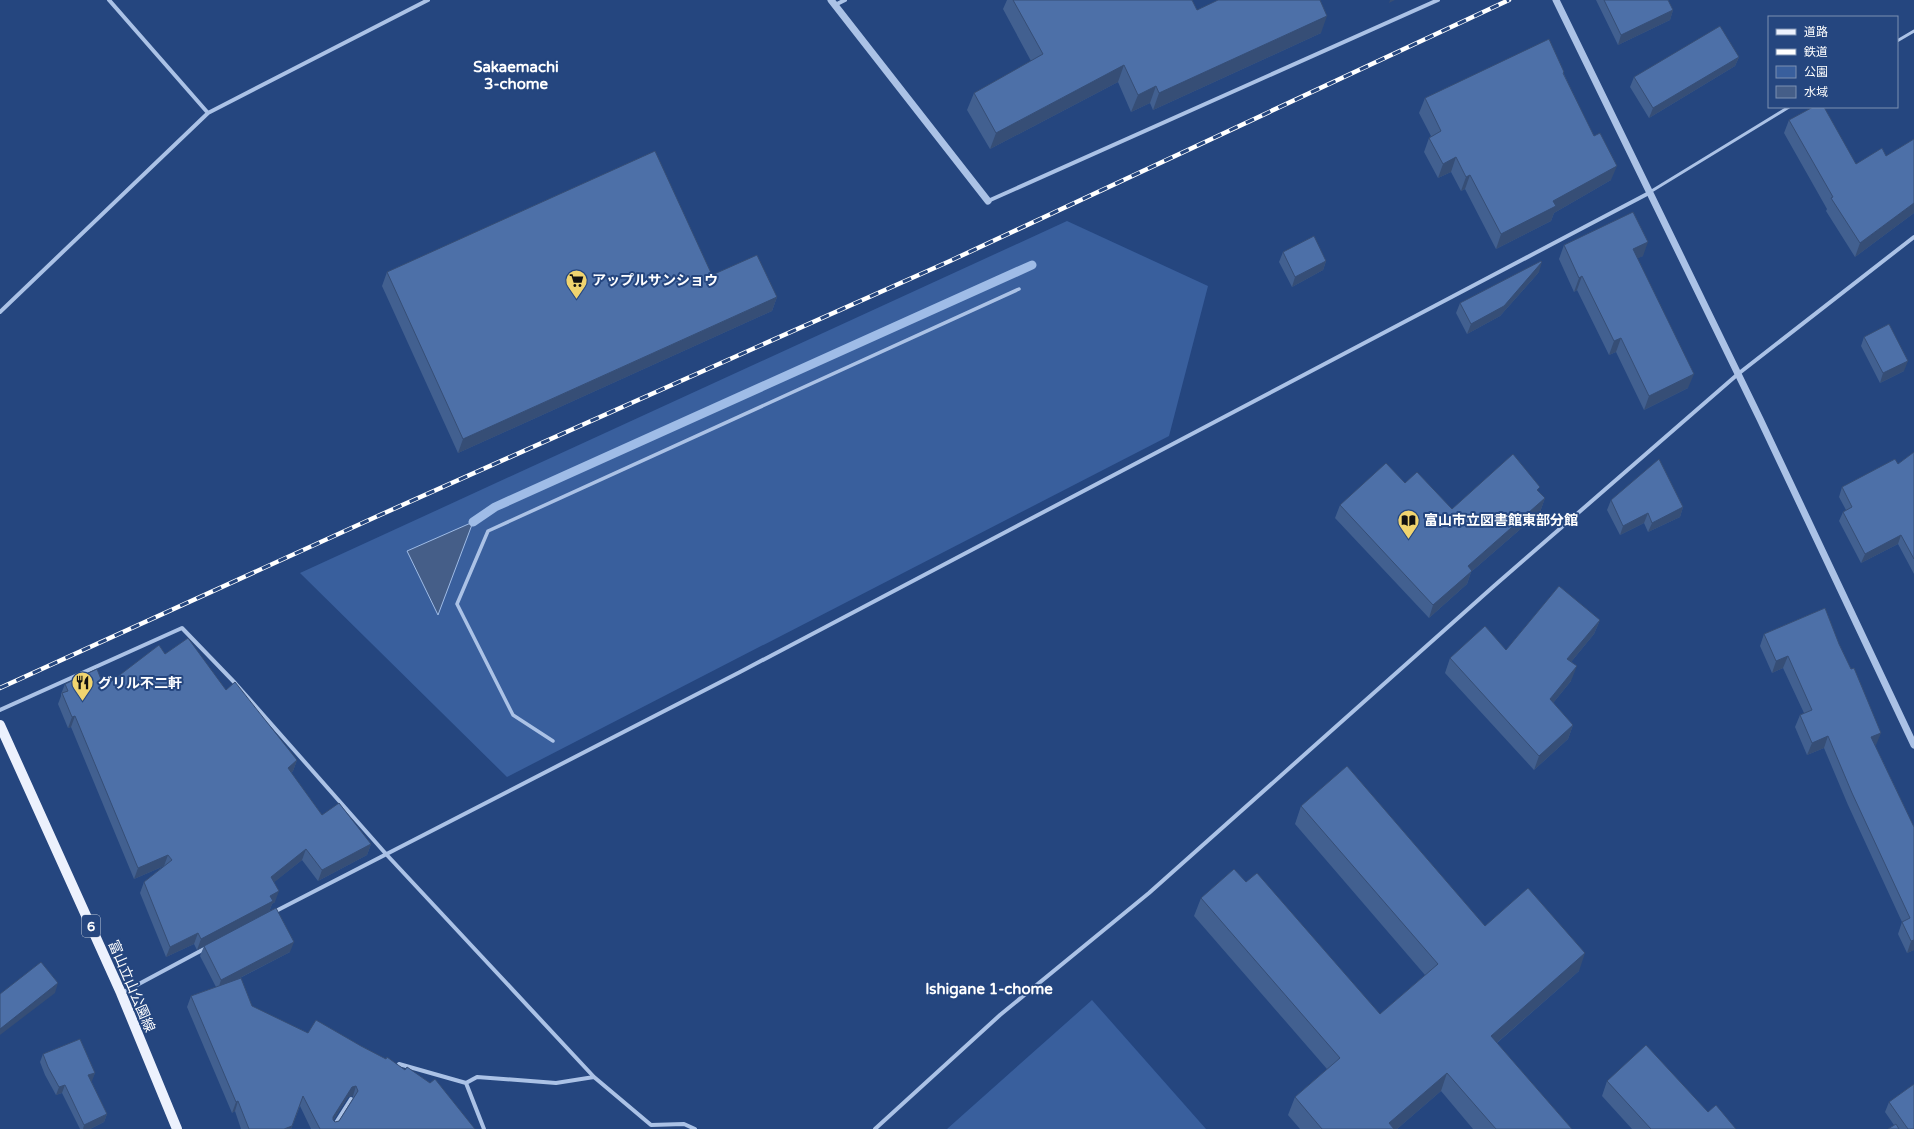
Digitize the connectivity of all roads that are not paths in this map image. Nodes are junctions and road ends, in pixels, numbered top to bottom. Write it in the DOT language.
graph roads {
  1 [pos="109,0"];
  2 [pos="428,0"];
  3 [pos="845,0"];
  4 [pos="1438,0"];
  5 [pos="1556,0"];
  6 [pos="832,3"];
  7 [pos="1914,31"];
  8 [pos="1898,40"];
  9 [pos="1786,108"];
  10 [pos="208,113"];
  11 [pos="1649,193"];
  12 [pos="988,201"];
  13 [pos="1914,237"];
  14 [pos="1019,289"];
  15 [pos="0,312"];
  16 [pos="1738,374"];
  17 [pos="0,710"];
  18 [pos="0,725"];
  19 [pos="553,741"];
  20 [pos="1914,745"];
  21 [pos="386,854"];
  22 [pos="267,916"];
  23 [pos="211,946"];
  24 [pos="121,993"];
  25 [pos="399,1064"];
  26 [pos="594,1077"];
  27 [pos="466,1083"];
  28 [pos="352,1099"];
  29 [pos="177,1129"];
  30 [pos="332,1129"];
  31 [pos="484,1129"];
  32 [pos="695,1129"];
  33 [pos="875,1129"];
  1 -- 10 [label="street"];
  2 -- 10 [label="street"];
  3 -- 6 [label="street"];
  4 -- 12 [label="street"];
  5 -- 11 [label="street"];
  6 -- 12 [label="street"];
  7 -- 8 [label="lane"];
  9 -- 11 [label="lane"];
  10 -- 15 [label="street"];
  11 -- 16 [label="street"];
  11 -- 21 [label="street"];
  13 -- 16 [label="street"];
  14 -- 19 [label="street"];
  16 -- 20 [label="street"];
  16 -- 33 [label="street"];
  17 -- 21 [label="street"];
  18 -- 24 [label="main road, 富山立山公園線 / 6"];
  21 -- 22 [label="street"];
  21 -- 26 [label="street"];
  23 -- 24 [label="street"];
  24 -- 29 [label="main road, 富山立山公園線 / 6"];
  25 -- 27 [label="street"];
  26 -- 27 [label="street"];
  26 -- 32 [label="street"];
  27 -- 31 [label="street"];
  28 -- 30 [label="street"];
}
